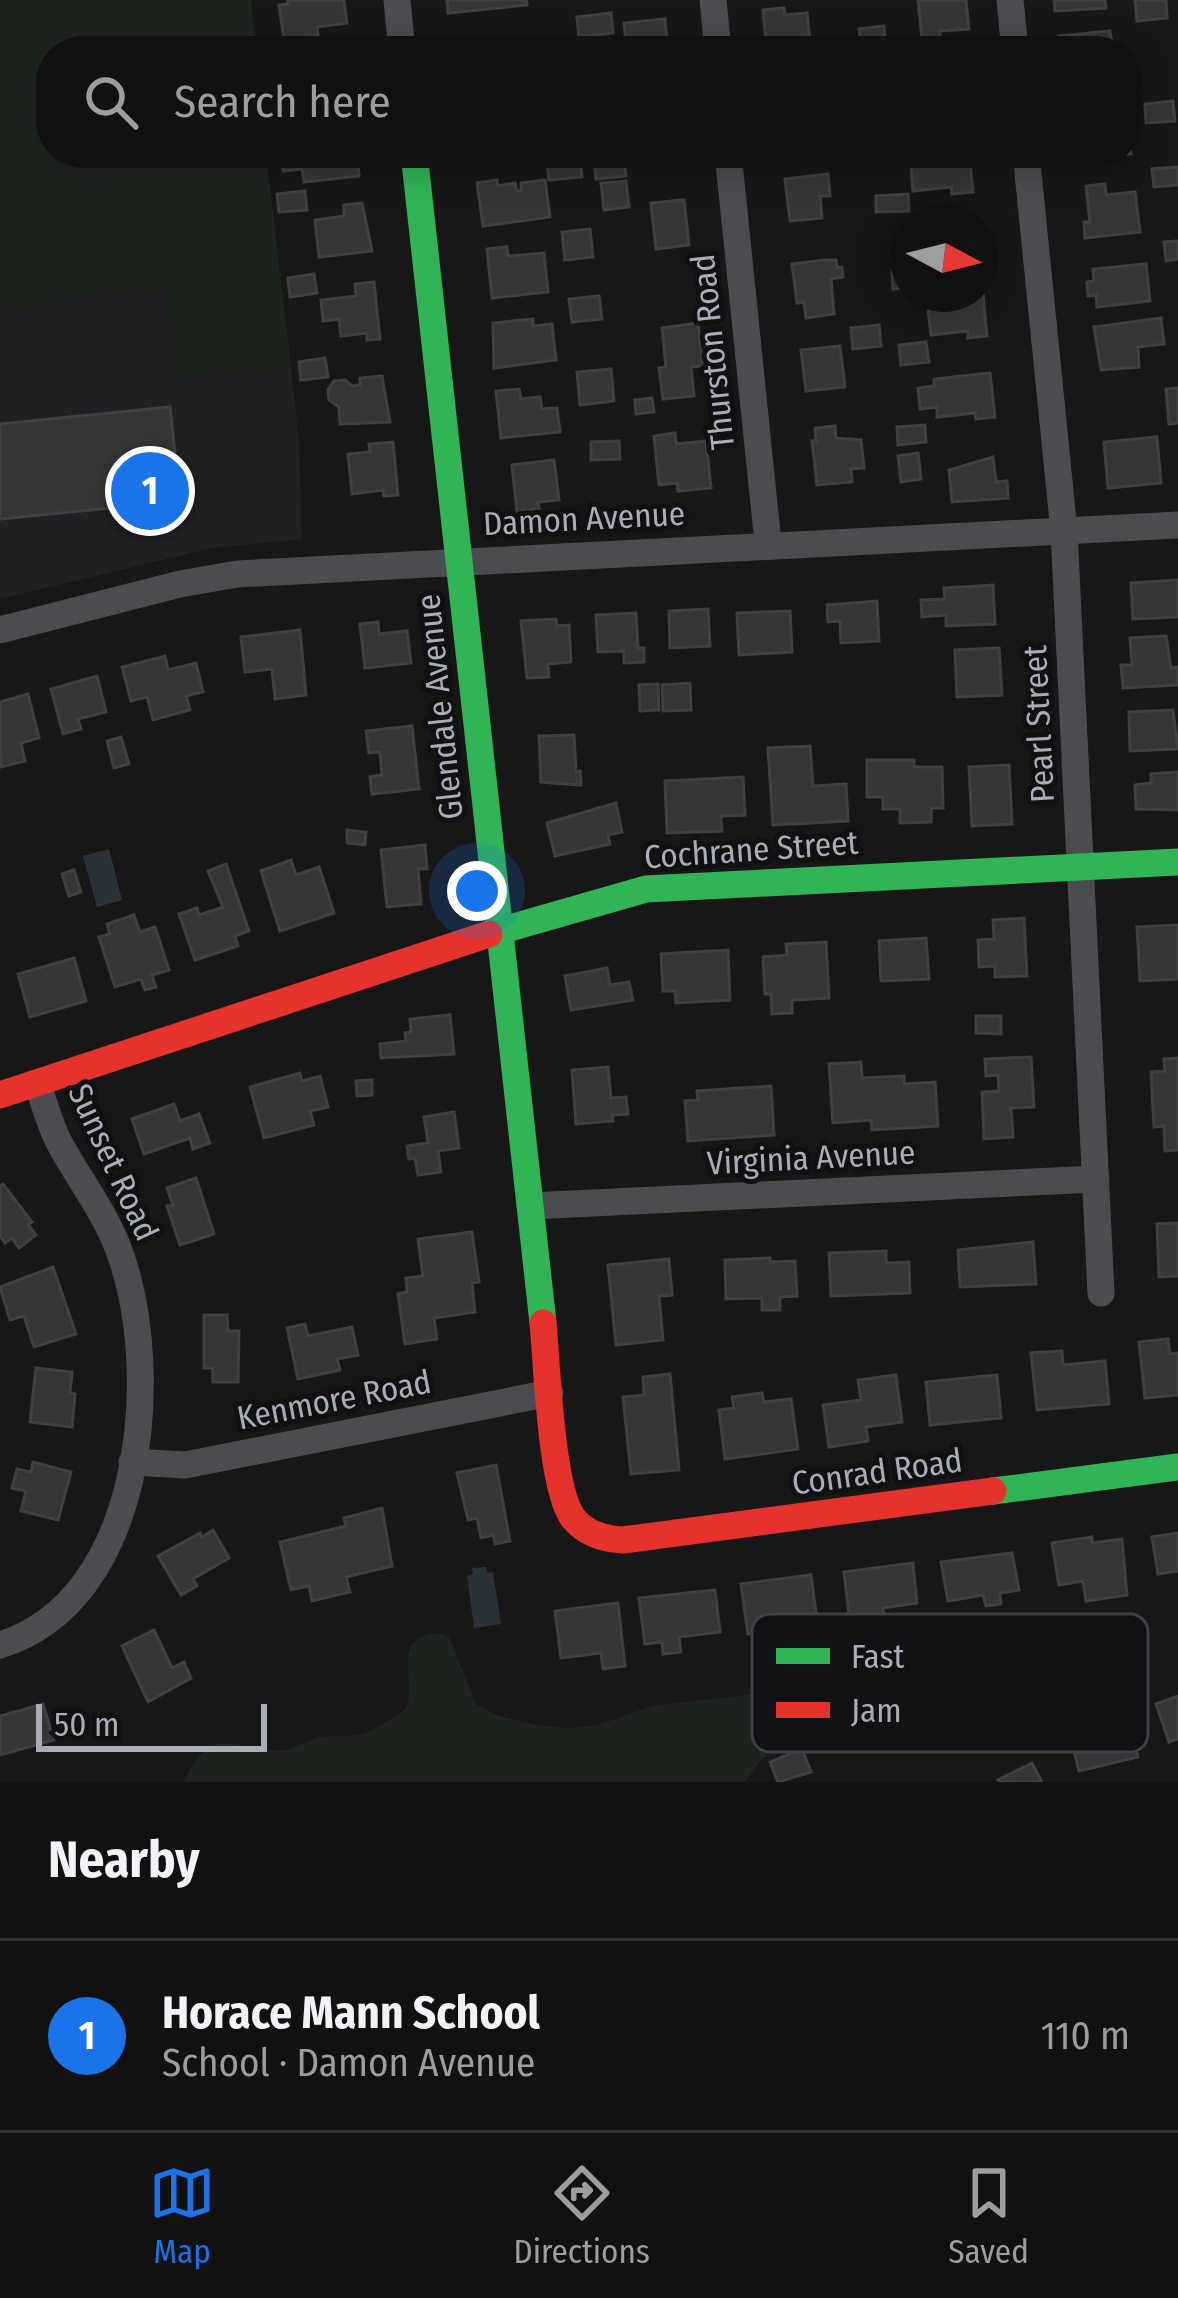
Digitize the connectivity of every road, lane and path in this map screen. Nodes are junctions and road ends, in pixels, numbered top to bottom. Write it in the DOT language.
graph roads {
  1 [pos="397,0"];
  2 [pos="713,0"];
  3 [pos="1010,0"];
  4 [pos="401,36"];
  5 [pos="717,36"];
  6 [pos="1014,36"];
  7 [pos="416,168"];
  8 [pos="730,168"];
  9 [pos="1027,168"];
  10 [pos="1178,525"];
  11 [pos="1064,531"];
  12 [pos="768,543"];
  13 [pos="459,561"];
  14 [pos="0,630"];
  15 [pos="1178,862"];
  16 [pos="1081,867"];
  17 [pos="500,932"];
  18 [pos="38,1085"];
  19 [pos="0,1095"];
  20 [pos="1096,1179"];
  21 [pos="530,1206"];
  22 [pos="1101,1293"];
  23 [pos="550,1393"];
  24 [pos="132,1462"];
  25 [pos="1178,1467"];
  26 [pos="586,1532"];
  27 [pos="0,1645"];
  1 -- 4 [label="street"];
  2 -- 5 [label="street"];
  3 -- 6 [label="street"];
  7 -- 13 [label="street, Glendale Avenue"];
  8 -- 12 [label="street, Thurston Road"];
  9 -- 11 [label="street, Pearl Street"];
  10 -- 11 [label="street, Damon Avenue"];
  11 -- 12 [label="street, Damon Avenue"];
  11 -- 16 [label="street, Pearl Street"];
  12 -- 13 [label="street, Damon Avenue"];
  13 -- 14 [label="street, Damon Avenue"];
  13 -- 17 [label="street, Glendale Avenue"];
  15 -- 16 [label="street, Cochrane Street"];
  16 -- 17 [label="street, Cochrane Street"];
  16 -- 20 [label="street, Pearl Street"];
  17 -- 18 [label="street, Cochrane Street"];
  17 -- 21 [label="street, Glendale Avenue"];
  18 -- 19 [label="street, Cochrane Street"];
  18 -- 24 [label="street, Sunset Road"];
  20 -- 21 [label="street, Virginia Avenue"];
  20 -- 22 [label="street, Pearl Street"];
  21 -- 23 [label="street, Glendale Avenue"];
  23 -- 24 [label="street, Kenmore Road"];
  23 -- 26 [label="street, Glendale Avenue"];
  24 -- 27 [label="street, Sunset Road"];
  25 -- 26 [label="street, Conrad Road"];
}
